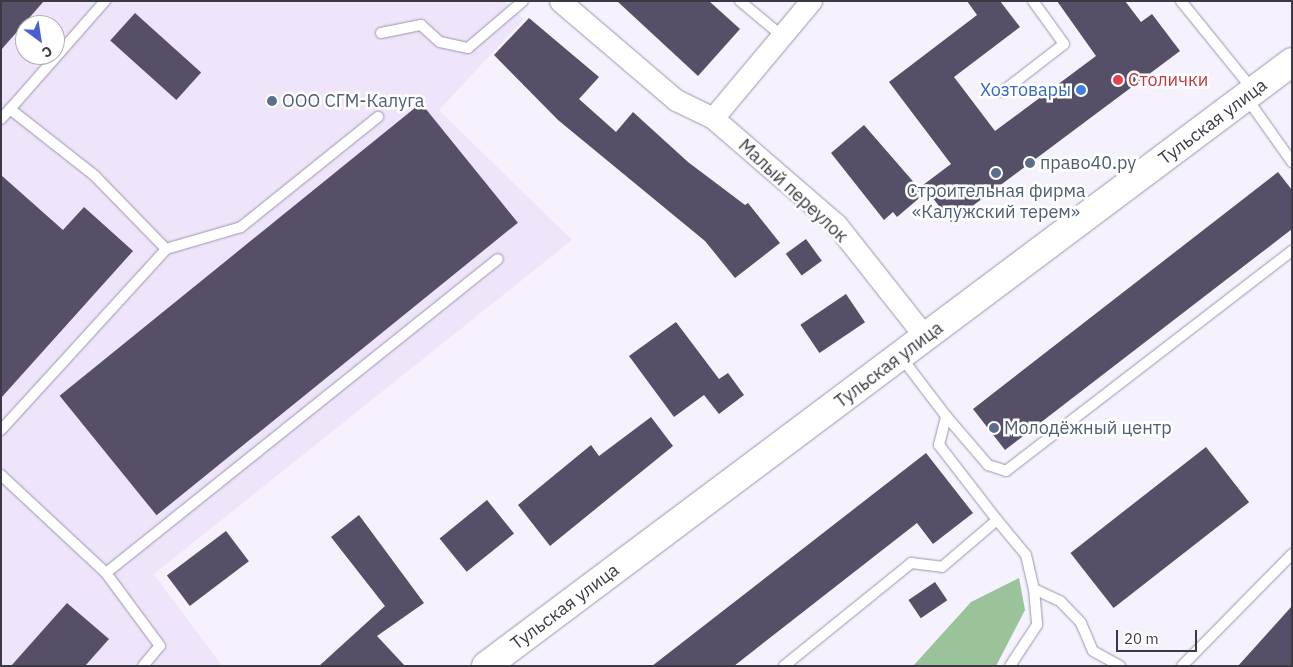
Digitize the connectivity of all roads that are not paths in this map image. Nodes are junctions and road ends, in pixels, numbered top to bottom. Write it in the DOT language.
graph roads {
  1 [pos="104,1"];
  2 [pos="523,1"];
  3 [pos="740,1"];
  4 [pos="811,1"];
  5 [pos="1033,1"];
  6 [pos="1182,1"];
  7 [pos="570,4"];
  8 [pos="381,33"];
  9 [pos="782,36"];
  10 [pos="1292,62"];
  11 [pos="1002,92"];
  12 [pos="1250,94"];
  13 [pos="10,109"];
  14 [pos="378,116"];
  15 [pos="712,118"];
  16 [pos="1,119"];
  17 [pos="1292,162"];
  18 [pos="166,249"];
  19 [pos="1292,251"];
  20 [pos="498,259"];
  21 [pos="926,338"];
  22 [pos="901,356"];
  23 [pos="946,416"];
  24 [pos="1,430"];
  25 [pos="1,475"];
  26 [pos="997,520"];
  27 [pos="1292,554"];
  28 [pos="106,573"];
  29 [pos="1034,589"];
  30 [pos="143,666"];
  31 [pos="486,666"];
  32 [pos="784,666"];
  33 [pos="1010,666"];
  34 [pos="1120,666"];
  35 [pos="1182,666"];
  1 -- 13 [label="lane"];
  2 -- 8 [label="lane"];
  3 -- 9 [label="lane"];
  4 -- 9 [label="street"];
  5 -- 11 [label="lane"];
  6 -- 12 [label="lane"];
  7 -- 15 [label="street, Малый переулок"];
  9 -- 15 [label="street"];
  10 -- 12 [label="main road, Тульская улица"];
  12 -- 17 [label="lane"];
  12 -- 21 [label="main road, Тульская улица"];
  13 -- 16 [label="lane"];
  13 -- 18 [label="lane"];
  14 -- 18 [label="lane"];
  15 -- 21 [label="street, Малый переулок"];
  18 -- 24 [label="lane"];
  19 -- 23 [label="lane"];
  20 -- 28 [label="lane"];
  21 -- 22 [label="main road, Тульская улица"];
  22 -- 23 [label="lane"];
  22 -- 31 [label="main road, Тульская улица"];
  23 -- 26 [label="lane"];
  25 -- 28 [label="lane"];
  26 -- 29 [label="lane"];
  26 -- 32 [label="lane"];
  27 -- 35 [label="lane"];
  28 -- 30 [label="lane"];
  29 -- 33 [label="lane"];
  29 -- 34 [label="lane"];
}
